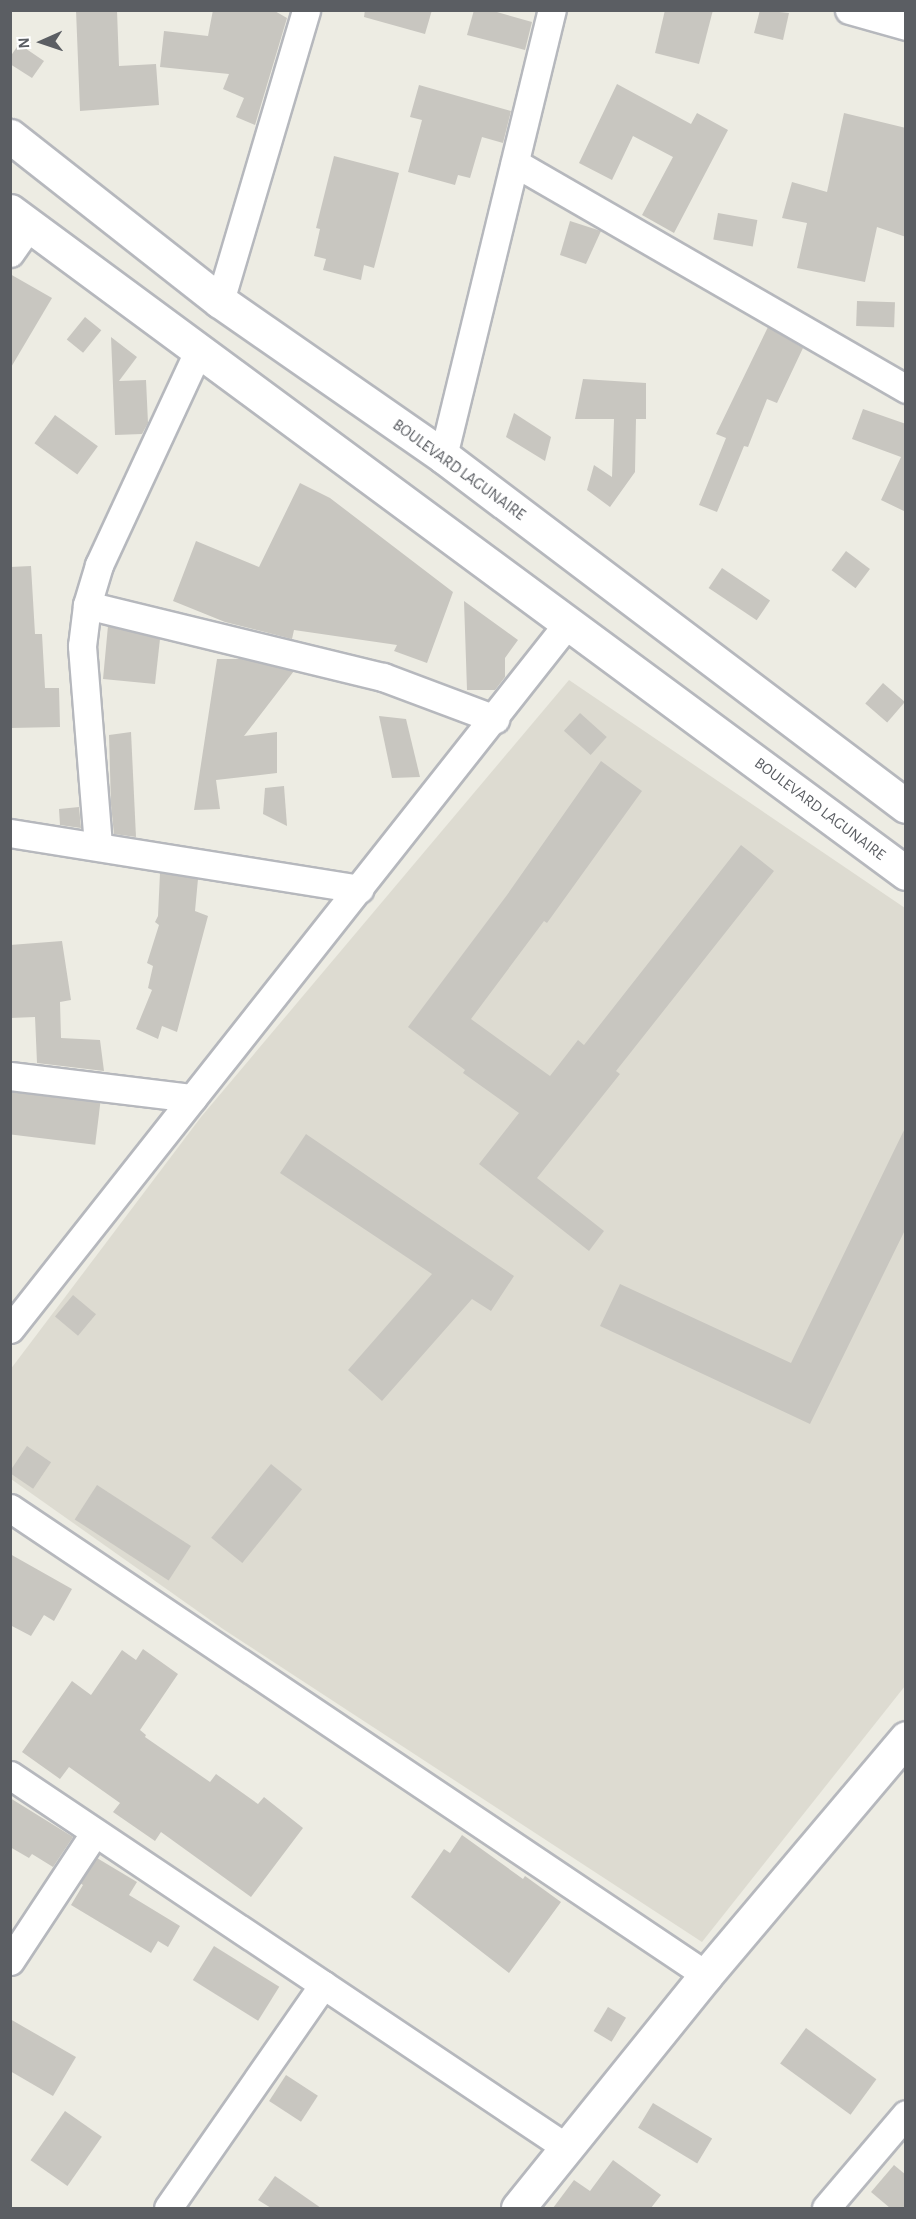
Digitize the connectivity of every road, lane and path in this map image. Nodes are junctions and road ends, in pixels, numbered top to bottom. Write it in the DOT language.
graph roads {
  1 [pos="306,10"];
  2 [pos="552,10"];
  3 [pos="849,10"];
  4 [pos="906,26"];
  5 [pos="10,136"];
  6 [pos="514,163"];
  7 [pos="20,218"];
  8 [pos="10,253"];
  9 [pos="220,301"];
  10 [pos="199,350"];
  11 [pos="906,389"];
  12 [pos="443,456"];
  13 [pos="87,605"];
  14 [pos="569,622"];
  15 [pos="495,719"];
  16 [pos="906,806"];
  17 [pos="10,833"];
  18 [pos="98,845"];
  19 [pos="906,873"];
  20 [pos="360,889"];
  21 [pos="10,1076"];
  22 [pos="193,1098"];
  23 [pos="10,1329"];
  24 [pos="10,1508"];
  25 [pos="906,1738"];
  26 [pos="10,1775"];
  27 [pos="95,1832"];
  28 [pos="10,1961"];
  29 [pos="706,1975"];
  30 [pos="323,1985"];
  31 [pos="906,2114"];
  32 [pos="567,2148"];
  33 [pos="168,2208"];
  34 [pos="518,2208"];
  35 [pos="826,2208"];
  1 -- 9 [label="street"];
  2 -- 6 [label="street"];
  3 -- 4 [label="street"];
  5 -- 9 [label="main road, BOULEVARD LAGUNAIRE"];
  6 -- 11 [label="street"];
  6 -- 12 [label="street"];
  7 -- 8 [label="street"];
  7 -- 10 [label="main road, BOULEVARD LAGUNAIRE"];
  9 -- 12 [label="main road, BOULEVARD LAGUNAIRE"];
  10 -- 13 [label="street"];
  10 -- 14 [label="main road, BOULEVARD LAGUNAIRE"];
  12 -- 16 [label="main road, BOULEVARD LAGUNAIRE"];
  13 -- 15 [label="street"];
  13 -- 18 [label="street"];
  14 -- 15 [label="street"];
  14 -- 19 [label="main road, BOULEVARD LAGUNAIRE"];
  15 -- 20 [label="street"];
  17 -- 18 [label="street"];
  18 -- 20 [label="street"];
  20 -- 22 [label="street"];
  21 -- 22 [label="street"];
  22 -- 23 [label="street"];
  24 -- 29 [label="street"];
  25 -- 29 [label="main road"];
  26 -- 27 [label="street"];
  27 -- 28 [label="street"];
  27 -- 30 [label="street"];
  29 -- 32 [label="main road"];
  30 -- 32 [label="street"];
  30 -- 33 [label="street"];
  31 -- 35 [label="street"];
  32 -- 34 [label="main road"];
}
